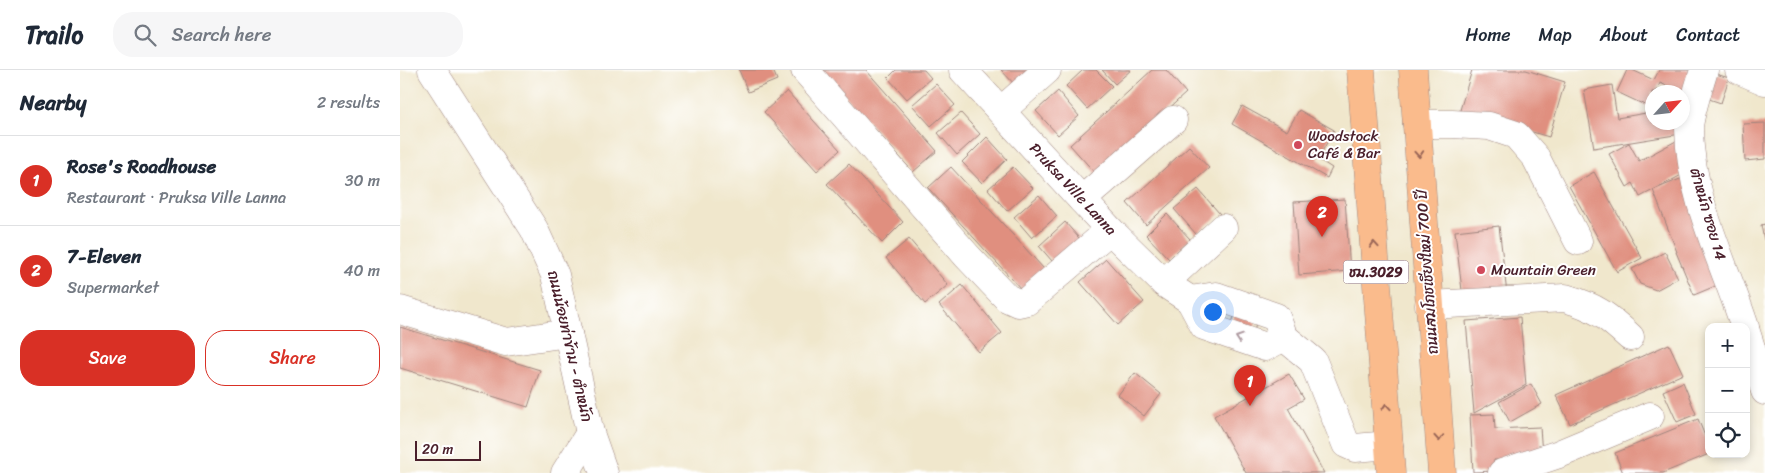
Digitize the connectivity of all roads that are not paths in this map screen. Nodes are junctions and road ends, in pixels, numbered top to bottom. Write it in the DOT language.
graph roads {
  1 [pos="432,70"];
  2 [pos="805,70"];
  3 [pos="963,70"];
  4 [pos="1048,70"];
  5 [pos="1361,70"];
  6 [pos="1413,70"];
  7 [pos="1704,70"];
  8 [pos="1739,70"];
  9 [pos="1765,81"];
  10 [pos="1001,111"];
  11 [pos="1173,120"];
  12 [pos="1417,124"];
  13 [pos="1082,200"];
  14 [pos="1222,228"];
  15 [pos="1110,230"];
  16 [pos="1578,241"];
  17 [pos="1164,282"];
  18 [pos="1429,305"];
  19 [pos="400,310"];
  20 [pos="1744,323"];
  21 [pos="568,333"];
  22 [pos="1630,337"];
  23 [pos="1750,344"];
  24 [pos="1765,391"];
  25 [pos="1650,416"];
  26 [pos="590,433"];
  27 [pos="1389,445"];
  28 [pos="565,473"];
  29 [pos="604,473"];
  30 [pos="1391,473"];
  31 [pos="1442,473"];
  32 [pos="1502,473"];
  1 -- 21 [label="street, ถนนน้อยท่าข้าม - ตำหนัก"];
  2 -- 15 [label="street"];
  3 -- 10 [label="street, Pruksa Ville Lanna"];
  4 -- 10 [label="street"];
  27 -- 5 [label="main road, ชม.3029, one-way"];
  6 -- 12 [label="main road, ถนนสมโภชเชียงใหม่ 700 ปี / ชม.3029"];
  7 -- 20 [label="street, ตำหนัก ซอย 14"];
  8 -- 9 [label="street"];
  10 -- 13 [label="street, Pruksa Ville Lanna"];
  11 -- 13 [label="street"];
  12 -- 16 [label="street"];
  12 -- 18 [label="main road, ถนนสมโภชเชียงใหม่ 700 ปี / ชม.3029, one-way"];
  13 -- 15 [label="street, Pruksa Ville Lanna"];
  14 -- 17 [label="street"];
  15 -- 17 [label="street, Pruksa Ville Lanna"];
  17 -- 27 [label="street, Pruksa Ville Lanna"];
  18 -- 22 [label="street"];
  18 -- 31 [label="main road, ถนนสมโภชเชียงใหม่ 700 ปี / ชม.3029, one-way"];
  19 -- 21 [label="street"];
  21 -- 26 [label="street, ถนนน้อยท่าข้าม - ตำหนัก"];
  23 -- 24 [label="street"];
  25 -- 32 [label="street"];
  26 -- 28 [label="street"];
  26 -- 29 [label="street, ถนนน้อยท่าข้าม - ตำหนัก"];
  27 -- 30 [label="main road, ชม.3029"];
}
